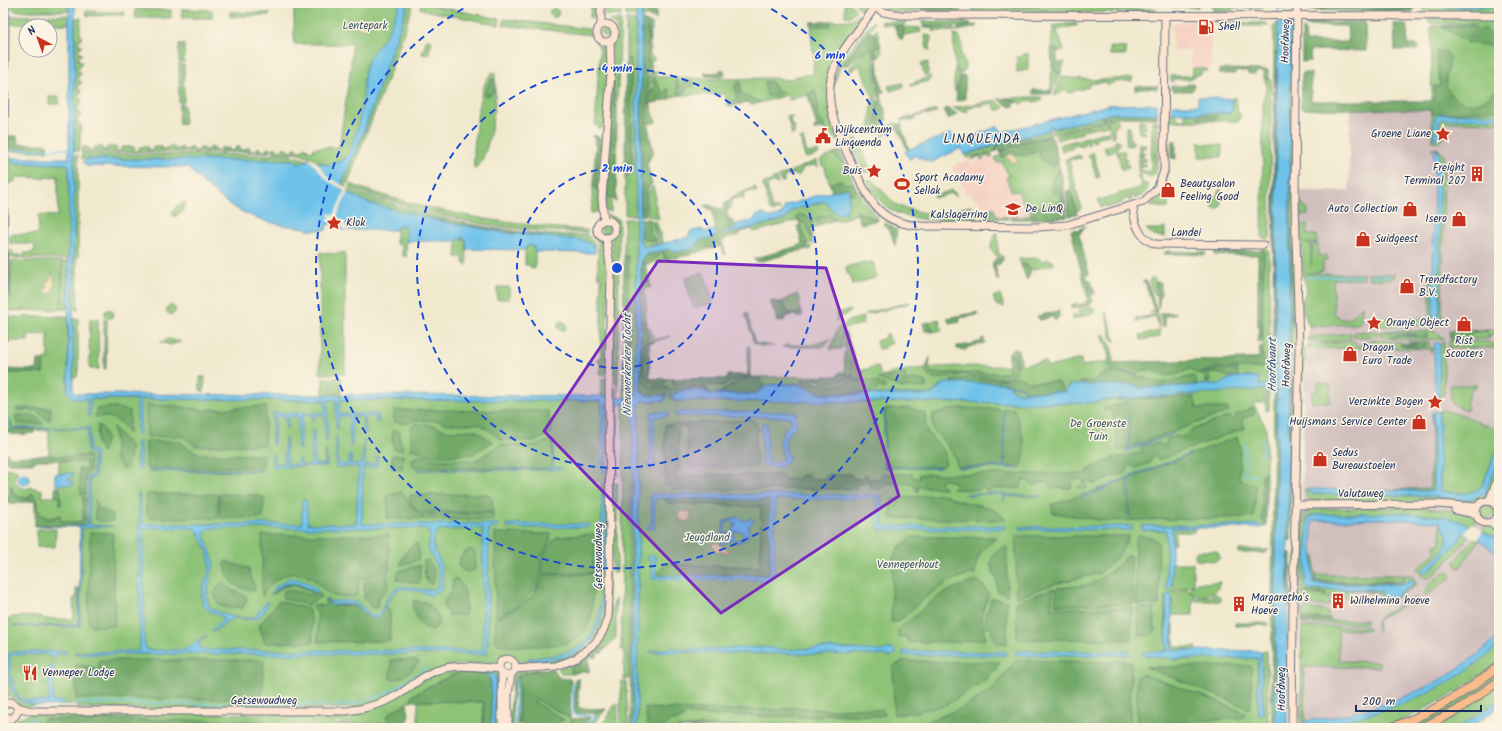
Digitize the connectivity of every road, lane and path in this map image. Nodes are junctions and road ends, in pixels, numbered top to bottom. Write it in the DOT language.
graph roads {
  1 [pos="5,3"];
  2 [pos="868,3"];
  3 [pos="601,6"];
  4 [pos="874,8"];
  5 [pos="1296,10"];
  6 [pos="1165,16"];
  7 [pos="1499,16"];
  8 [pos="610,24"];
  9 [pos="601,25"];
  10 [pos="607,41"];
  11 [pos="1133,207"];
  12 [pos="604,220"];
  13 [pos="606,238"];
  14 [pos="1263,245"];
  15 [pos="3,339"];
  16 [pos="1499,476"];
  17 [pos="1499,490"];
  18 [pos="1491,502"];
  19 [pos="1296,505"];
  20 [pos="1476,511"];
  21 [pos="1496,521"];
  22 [pos="1499,529"];
  23 [pos="1499,666"];
  24 [pos="500,669"];
  25 [pos="513,669"];
  26 [pos="3,679"];
  27 [pos="1499,681"];
  28 [pos="10,706"];
  29 [pos="6,717"];
  30 [pos="6,728"];
  31 [pos="502,728"];
  32 [pos="508,728"];
  33 [pos="1292,728"];
  34 [pos="1390,728"];
  35 [pos="1421,728"];
  1 -- 15 [label="street"];
  2 -- 4 [label="street"];
  3 -- 8 [label="street"];
  3 -- 9 [label="street"];
  4 -- 6 [label="street"];
  4 -- 11 [label="street, Kalslagerring"];
  5 -- 6 [label="street"];
  5 -- 7 [label="street"];
  5 -- 19 [label="street, Hoofdweg"];
  6 -- 11 [label="street, Kalslagerring"];
  8 -- 9 [label="street"];
  8 -- 10 [label="street"];
  9 -- 10 [label="street"];
  10 -- 12 [label="street"];
  11 -- 14 [label="street, Landei"];
  12 -- 13 [label="street"];
  12 -- 13 [label="street"];
  13 -- 25 [label="street, Getsewoudweg"];
  16 -- 18 [label="street"];
  17 -- 18 [label="street"];
  18 -- 20 [label="street"];
  18 -- 21 [label="street"];
  19 -- 20 [label="street, Valutaweg"];
  19 -- 33 [label="street, Hoofdweg"];
  20 -- 21 [label="street"];
  21 -- 22 [label="street"];
  23 -- 34 [label="main road"];
  24 -- 25 [label="street"];
  24 -- 25 [label="street"];
  24 -- 28 [label="street, Getsewoudweg"];
  24 -- 31 [label="street"];
  25 -- 32 [label="street"];
  26 -- 28 [label="street"];
  27 -- 35 [label="main road"];
  28 -- 29 [label="street"];
  29 -- 30 [label="street"];
}
